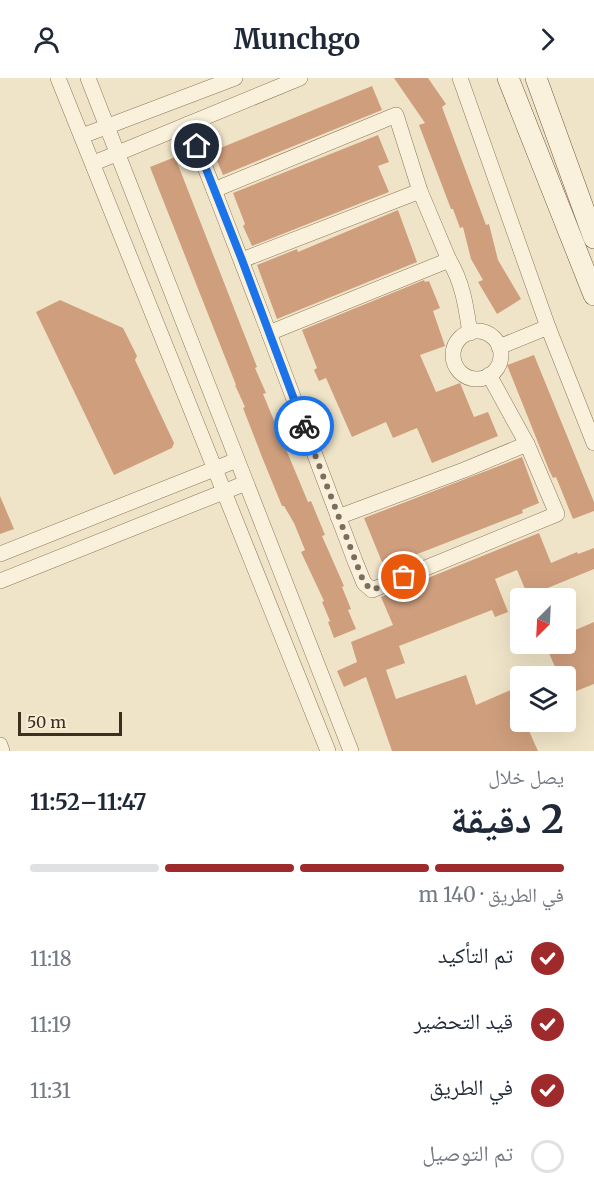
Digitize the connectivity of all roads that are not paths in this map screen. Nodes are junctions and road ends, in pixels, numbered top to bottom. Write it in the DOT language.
graph roads {
  1 [pos="58,78"];
  2 [pos="88,78"];
  3 [pos="235,78"];
  4 [pos="300,78"];
  5 [pos="460,78"];
  6 [pos="508,78"];
  7 [pos="536,78"];
  8 [pos="188,124"];
  9 [pos="107,126"];
  10 [pos="82,136"];
  11 [pos="117,153"];
  12 [pos="94,163"];
  13 [pos="214,189"];
  14 [pos="420,191"];
  15 [pos="587,233"];
  16 [pos="242,260"];
  17 [pos="449,260"];
  18 [pos="594,295"];
  19 [pos="548,327"];
  20 [pos="269,333"];
  21 [pos="470,333"];
  22 [pos="499,347"];
  23 [pos="489,375"];
  24 [pos="594,443"];
  25 [pos="527,444"];
  26 [pos="237,460"];
  27 [pos="214,469"];
  28 [pos="246,483"];
  29 [pos="223,492"];
  30 [pos="338,517"];
  31 [pos="0,554"];
  32 [pos="0,581"];
  33 [pos="0,746"];
  34 [pos="2,751"];
  35 [pos="328,751"];
  36 [pos="351,751"];
  1 -- 10 [label="street"];
  2 -- 9 [label="street"];
  3 -- 9 [label="street"];
  4 -- 8 [label="street"];
  5 -- 19 [label="street"];
  6 -- 15 [label="street"];
  7 -- 15 [label="street"];
  8 -- 11 [label="street"];
  8 -- 13 [label="street"];
  9 -- 10 [label="street"];
  9 -- 11 [label="street"];
  10 -- 12 [label="street"];
  11 -- 12 [label="street"];
  11 -- 26 [label="street"];
  12 -- 27 [label="street"];
  13 -- 14 [label="street"];
  13 -- 16 [label="street"];
  14 -- 16 [label="street"];
  14 -- 17 [label="street"];
  15 -- 18 [label="street"];
  16 -- 20 [label="street"];
  17 -- 20 [label="street"];
  17 -- 21 [label="street"];
  19 -- 22 [label="street"];
  19 -- 24 [label="street"];
  20 -- 30 [label="street"];
  21 -- 22 [label="street"];
  21 -- 23 [label="street"];
  22 -- 23 [label="street"];
  23 -- 25 [label="street"];
  25 -- 30 [label="street"];
  25 -- 30 [label="street"];
  26 -- 27 [label="street"];
  26 -- 28 [label="street"];
  27 -- 29 [label="street"];
  27 -- 31 [label="street"];
  28 -- 29 [label="street"];
  28 -- 36 [label="street"];
  29 -- 32 [label="street"];
  29 -- 35 [label="street"];
  33 -- 34 [label="street"];
}
